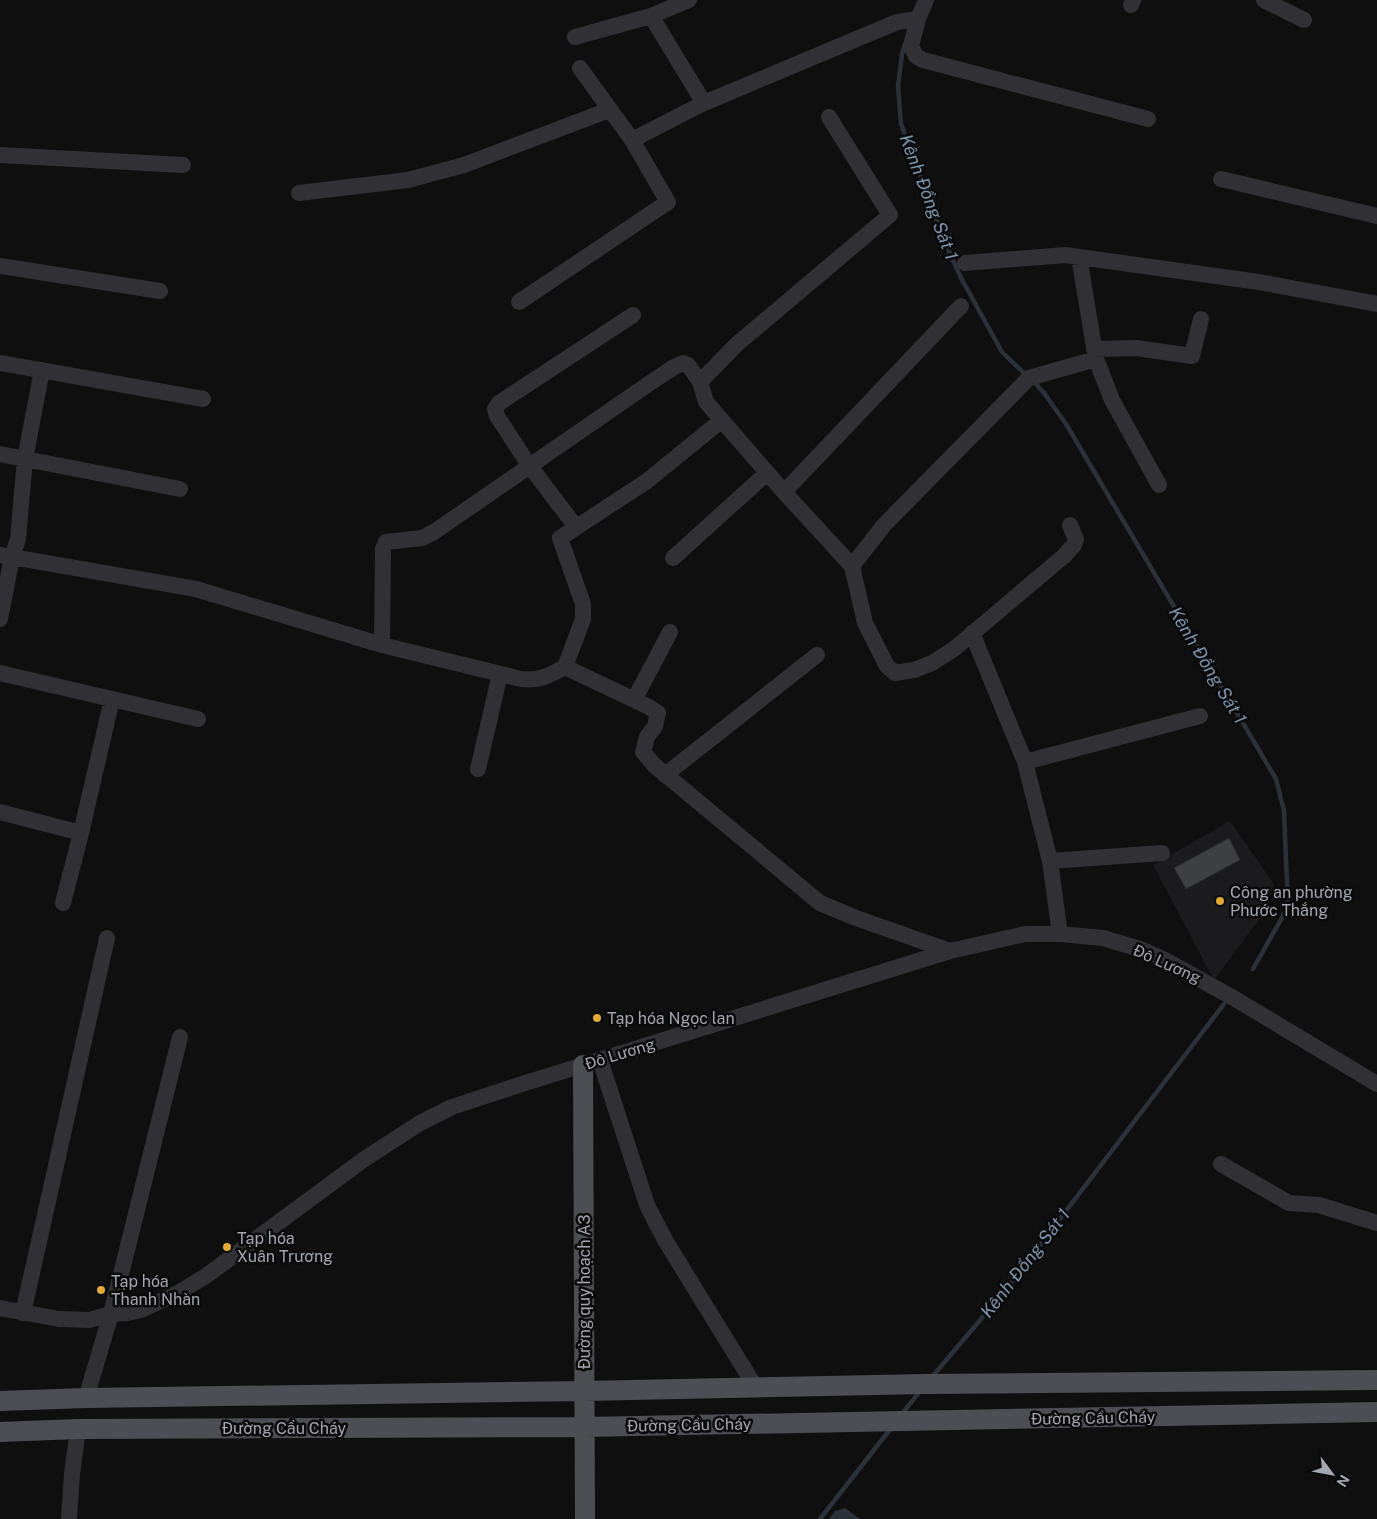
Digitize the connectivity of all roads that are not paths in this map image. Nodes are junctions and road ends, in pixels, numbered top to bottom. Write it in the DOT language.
graph roads {
  1 [pos="689,0"];
  2 [pos="926,0"];
  3 [pos="1264,0"];
  4 [pos="651,16"];
  5 [pos="917,20"];
  6 [pos="1304,20"];
  7 [pos="575,37"];
  8 [pos="580,68"];
  9 [pos="704,104"];
  10 [pos="609,110"];
  11 [pos="830,117"];
  12 [pos="1148,119"];
  13 [pos="632,140"];
  14 [pos="0,155"];
  15 [pos="183,165"];
  16 [pos="1221,179"];
  17 [pos="300,193"];
  18 [pos="1377,216"];
  19 [pos="1079,258"];
  20 [pos="965,263"];
  21 [pos="0,266"];
  22 [pos="160,290"];
  23 [pos="519,302"];
  24 [pos="1377,304"];
  25 [pos="961,306"];
  26 [pos="633,315"];
  27 [pos="1201,319"];
  28 [pos="1095,354"];
  29 [pos="0,363"];
  30 [pos="42,370"];
  31 [pos="700,382"];
  32 [pos="203,399"];
  33 [pos="722,420"];
  34 [pos="0,454"];
  35 [pos="25,459"];
  36 [pos="529,465"];
  37 [pos="767,473"];
  38 [pos="1159,485"];
  39 [pos="180,489"];
  40 [pos="784,492"];
  41 [pos="1070,525"];
  42 [pos="576,527"];
  43 [pos="6,556"];
  44 [pos="674,558"];
  45 [pos="852,566"];
  46 [pos="0,619"];
  47 [pos="670,632"];
  48 [pos="972,633"];
  49 [pos="382,645"];
  50 [pos="817,655"];
  51 [pos="565,667"];
  52 [pos="0,673"];
  53 [pos="500,674"];
  54 [pos="112,700"];
  55 [pos="634,700"];
  56 [pos="1200,716"];
  57 [pos="198,719"];
  58 [pos="1025,762"];
  59 [pos="478,769"];
  60 [pos="665,775"];
  61 [pos="0,812"];
  62 [pos="81,833"];
  63 [pos="1162,853"];
  64 [pos="1050,861"];
  65 [pos="63,903"];
  66 [pos="1060,934"];
  67 [pos="107,938"];
  68 [pos="950,951"];
  69 [pos="180,1037"];
  70 [pos="591,1063"];
  71 [pos="1377,1084"];
  72 [pos="1221,1164"];
  73 [pos="1377,1223"];
  74 [pos="0,1308"];
  75 [pos="23,1313"];
  76 [pos="111,1314"];
  77 [pos="1377,1380"];
  78 [pos="756,1388"];
  79 [pos="584,1391"];
  80 [pos="86,1398"];
  81 [pos="0,1401"];
  82 [pos="1377,1412"];
  83 [pos="585,1427"];
  84 [pos="78,1429"];
  85 [pos="0,1432"];
  86 [pos="69,1519"];
  87 [pos="585,1519"];
  1 -- 4 [label="street"];
  2 -- 5 [label="street"];
  3 -- 6 [label="street"];
  4 -- 7 [label="street"];
  4 -- 9 [label="street"];
  5 -- 9 [label="street"];
  5 -- 12 [label="street"];
  8 -- 10 [label="street"];
  9 -- 13 [label="street"];
  10 -- 13 [label="street"];
  10 -- 17 [label="street"];
  11 -- 31 [label="street"];
  13 -- 23 [label="street"];
  14 -- 15 [label="street"];
  16 -- 18 [label="street"];
  19 -- 20 [label="street"];
  19 -- 24 [label="street"];
  19 -- 28 [label="street"];
  21 -- 22 [label="street"];
  25 -- 40 [label="street"];
  26 -- 36 [label="street"];
  27 -- 28 [label="street"];
  28 -- 38 [label="street"];
  28 -- 45 [label="street"];
  29 -- 30 [label="street"];
  30 -- 32 [label="street"];
  30 -- 35 [label="street"];
  31 -- 33 [label="street"];
  31 -- 36 [label="street"];
  33 -- 37 [label="street"];
  33 -- 42 [label="street"];
  34 -- 35 [label="street"];
  35 -- 39 [label="street"];
  35 -- 43 [label="street"];
  36 -- 42 [label="street"];
  36 -- 49 [label="street"];
  37 -- 40 [label="street"];
  37 -- 44 [label="street"];
  40 -- 45 [label="street"];
  41 -- 48 [label="street"];
  42 -- 51 [label="street"];
  43 -- 46 [label="street"];
  43 -- 49 [label="street"];
  45 -- 48 [label="street"];
  47 -- 55 [label="street"];
  48 -- 58 [label="street"];
  49 -- 53 [label="street"];
  50 -- 60 [label="street"];
  51 -- 53 [label="street"];
  51 -- 55 [label="street"];
  52 -- 54 [label="street"];
  53 -- 59 [label="street"];
  54 -- 57 [label="street"];
  54 -- 62 [label="street"];
  55 -- 60 [label="street"];
  56 -- 58 [label="street"];
  58 -- 64 [label="street"];
  60 -- 68 [label="street"];
  61 -- 62 [label="street"];
  62 -- 65 [label="street"];
  63 -- 64 [label="street"];
  64 -- 66 [label="street"];
  66 -- 68 [label="street, Đô Lương"];
  66 -- 71 [label="street, Đô Lương"];
  67 -- 75 [label="street"];
  68 -- 70 [label="street, Đô Lương"];
  69 -- 76 [label="street"];
  70 -- 76 [label="street, Đô Lương"];
  70 -- 78 [label="street"];
  70 -- 79 [label="main road, Đường quy hoạch A3"];
  72 -- 73 [label="street"];
  74 -- 75 [label="street, Đô Lương"];
  75 -- 76 [label="street, Đô Lương"];
  76 -- 80 [label="street"];
  77 -- 78 [label="main road, Đường Cầu Cháy"];
  78 -- 79 [label="main road, Đường Cầu Cháy"];
  79 -- 80 [label="main road, Đường Cầu Cháy"];
  79 -- 83 [label="main road, Đường quy hoạch A3"];
  80 -- 81 [label="main road, Đường Cầu Cháy"];
  82 -- 83 [label="main road, Đường Cầu Cháy"];
  83 -- 84 [label="main road, Đường Cầu Cháy"];
  83 -- 87 [label="main road, Đường quy hoạch A3"];
  84 -- 85 [label="main road, Đường Cầu Cháy"];
  84 -- 86 [label="street"];
}
